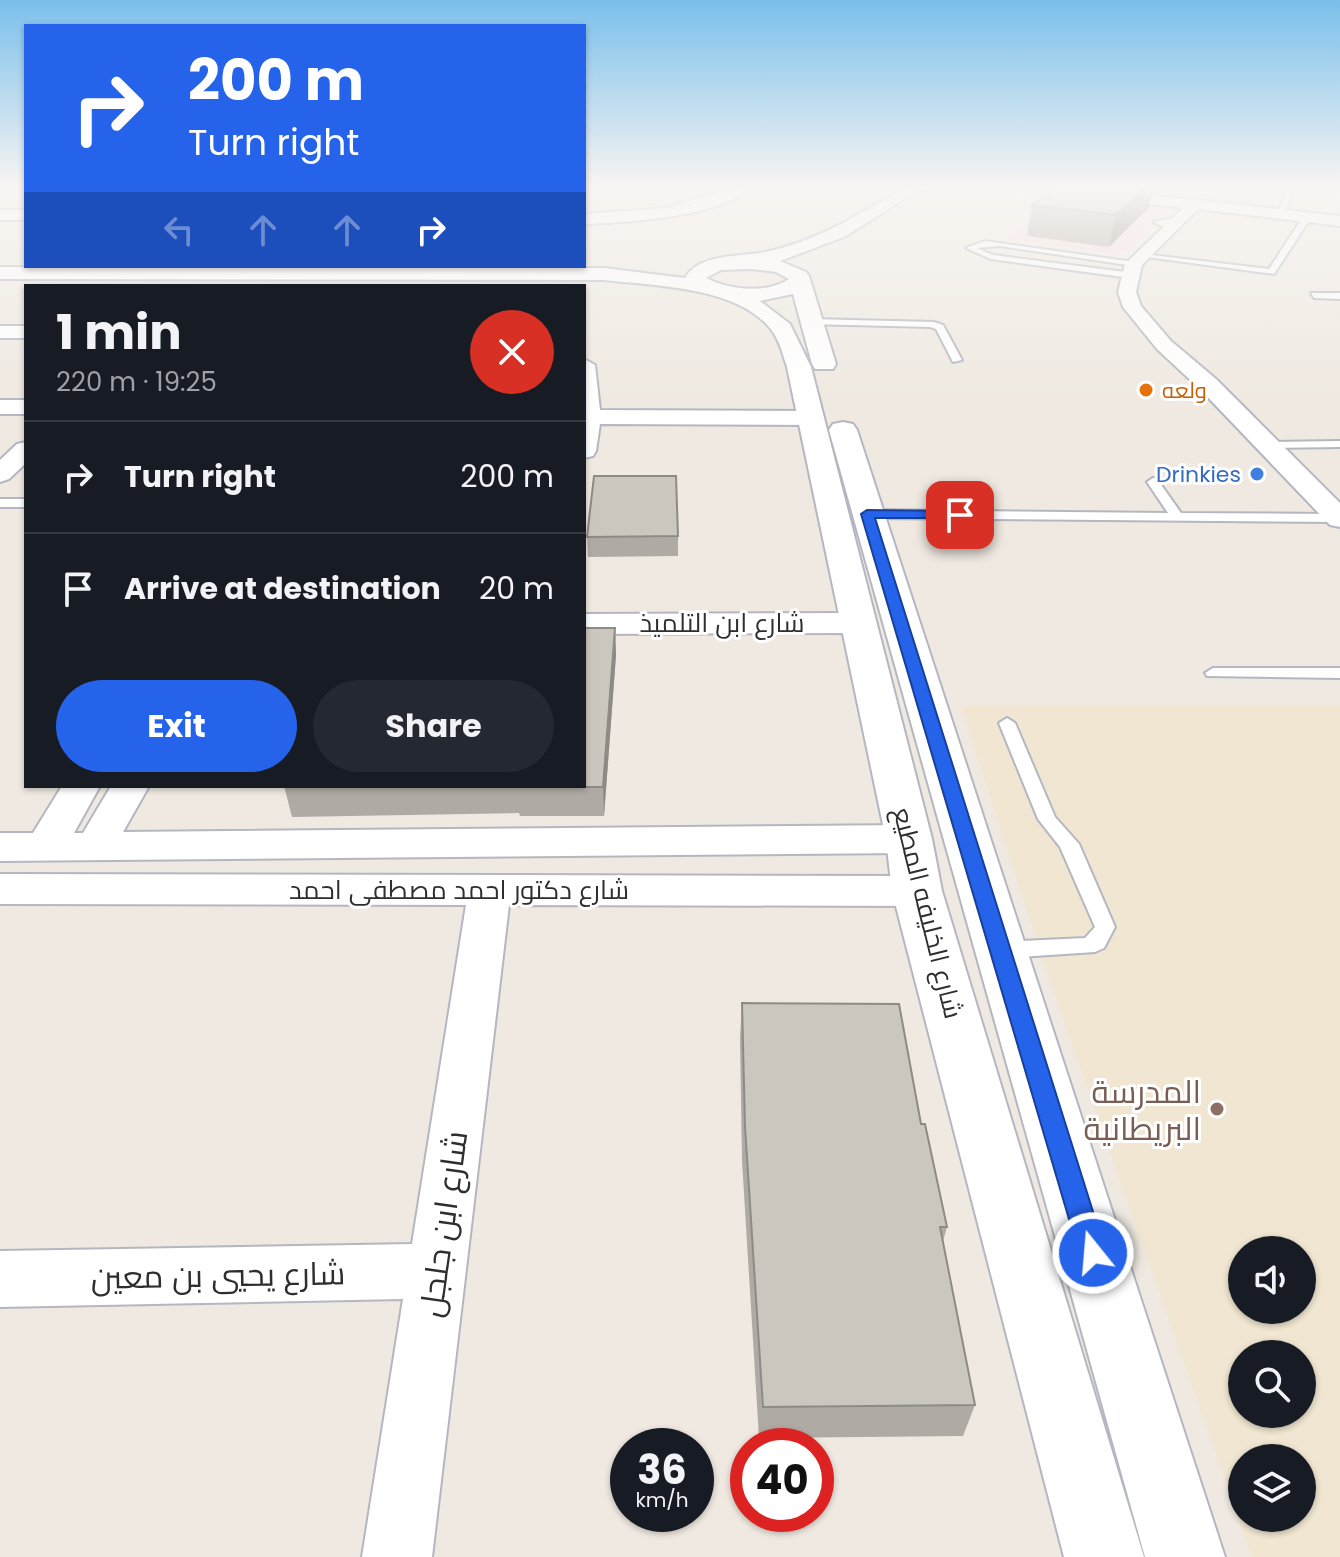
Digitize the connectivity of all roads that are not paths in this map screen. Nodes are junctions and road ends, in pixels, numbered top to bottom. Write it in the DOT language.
graph roads {
  1 [pos="773,260"];
  2 [pos="831,260"];
  3 [pos="1089,260"];
  4 [pos="1127,260"];
  5 [pos="1129,260"];
  6 [pos="1133,260"];
  7 [pos="1279,260"];
  8 [pos="1138,261"];
  9 [pos="0,266"];
  10 [pos="24,266"];
  11 [pos="477,268"];
  12 [pos="261,269"];
  13 [pos="0,274"];
  14 [pos="722,277"];
  15 [pos="1314,295"];
  16 [pos="1340,296"];
  17 [pos="807,322"];
  18 [pos="0,332"];
  19 [pos="24,332"];
  20 [pos="957,360"];
  21 [pos="586,386"];
  22 [pos="0,407"];
  23 [pos="24,407"];
  24 [pos="589,417"];
  25 [pos="812,418"];
  26 [pos="0,419"];
  27 [pos="24,419"];
  28 [pos="586,437"];
  29 [pos="1340,444"];
  30 [pos="1268,445"];
  31 [pos="24,451"];
  32 [pos="0,474"];
  33 [pos="1153,482"];
  34 [pos="0,503"];
  35 [pos="24,503"];
  36 [pos="867,514"];
  37 [pos="1177,516"];
  38 [pos="1340,518"];
  39 [pos="860,623"];
  40 [pos="586,624"];
  41 [pos="1213,673"];
  42 [pos="1340,673"];
  43 [pos="1007,723"];
  44 [pos="80,788"];
  45 [pos="129,788"];
  46 [pos="909,839"];
  47 [pos="96,845"];
  48 [pos="0,847"];
  49 [pos="45,847"];
  50 [pos="0,889"];
  51 [pos="489,891"];
  52 [pos="917,891"];
  53 [pos="1000,950"];
  54 [pos="437,1271"];
  55 [pos="0,1279"];
  56 [pos="397,1557"];
  57 [pos="1104,1557"];
  58 [pos="1185,1557"];
  1 -- 14 [label="street"];
  2 -- 17 [label="street"];
  3 -- 8 [label="lane"];
  4 -- 8 [label="lane"];
  5 -- 8 [label="lane"];
  6 -- 8 [label="lane"];
  7 -- 8 [label="lane"];
  8 -- 30 [label="street"];
  9 -- 10 [label="street"];
  11 -- 14 [label="street"];
  12 -- 13 [label="street"];
  12 -- 14 [label="street"];
  14 -- 17 [label="street"];
  14 -- 17 [label="street, شارع الخليفه المطيع"];
  14 -- 17 [label="street"];
  15 -- 16 [label="lane"];
  17 -- 20 [label="lane"];
  17 -- 25 [label="street, شارع الخليفه المطيع"];
  17 -- 36 [label="street, شارع الخليفه المطيع"];
  18 -- 19 [label="street"];
  21 -- 24 [label="street"];
  22 -- 23 [label="street"];
  24 -- 25 [label="street"];
  24 -- 28 [label="street"];
  25 -- 39 [label="street, شارع الخليفه المطيع"];
  26 -- 27 [label="street"];
  29 -- 30 [label="lane"];
  30 -- 38 [label="street"];
  31 -- 32 [label="street"];
  33 -- 37 [label="lane"];
  34 -- 35 [label="lane"];
  36 -- 37 [label="lane"];
  36 -- 53 [label="street, شارع الخليفه المطيع"];
  37 -- 38 [label="lane"];
  39 -- 40 [label="street, شارع ابن التلميذ"];
  39 -- 46 [label="street, شارع الخليفه المطيع"];
  41 -- 42 [label="lane"];
  43 -- 53 [label="lane"];
  44 -- 49 [label="street"];
  45 -- 47 [label="street"];
  46 -- 47 [label="street, شارع دكتور احمد مصطفى احمد"];
  46 -- 52 [label="street, شارع الخليفه المطيع"];
  47 -- 49 [label="street, شارع دكتور احمد مصطفى احمد"];
  48 -- 49 [label="street, شارع دكتور احمد مصطفى احمد"];
  50 -- 51 [label="street, شارع دكتور احمد مصطفى احمد"];
  51 -- 52 [label="street, شارع دكتور احمد مصطفى احمد"];
  51 -- 54 [label="street, شارع ابن جلجل"];
  52 -- 57 [label="street, شارع الخليفه المطيع"];
  53 -- 58 [label="street, شارع الخليفه المطيع"];
  54 -- 55 [label="street, شارع يحيي بن معين"];
  54 -- 56 [label="street, شارع ابن جلجل"];
}
